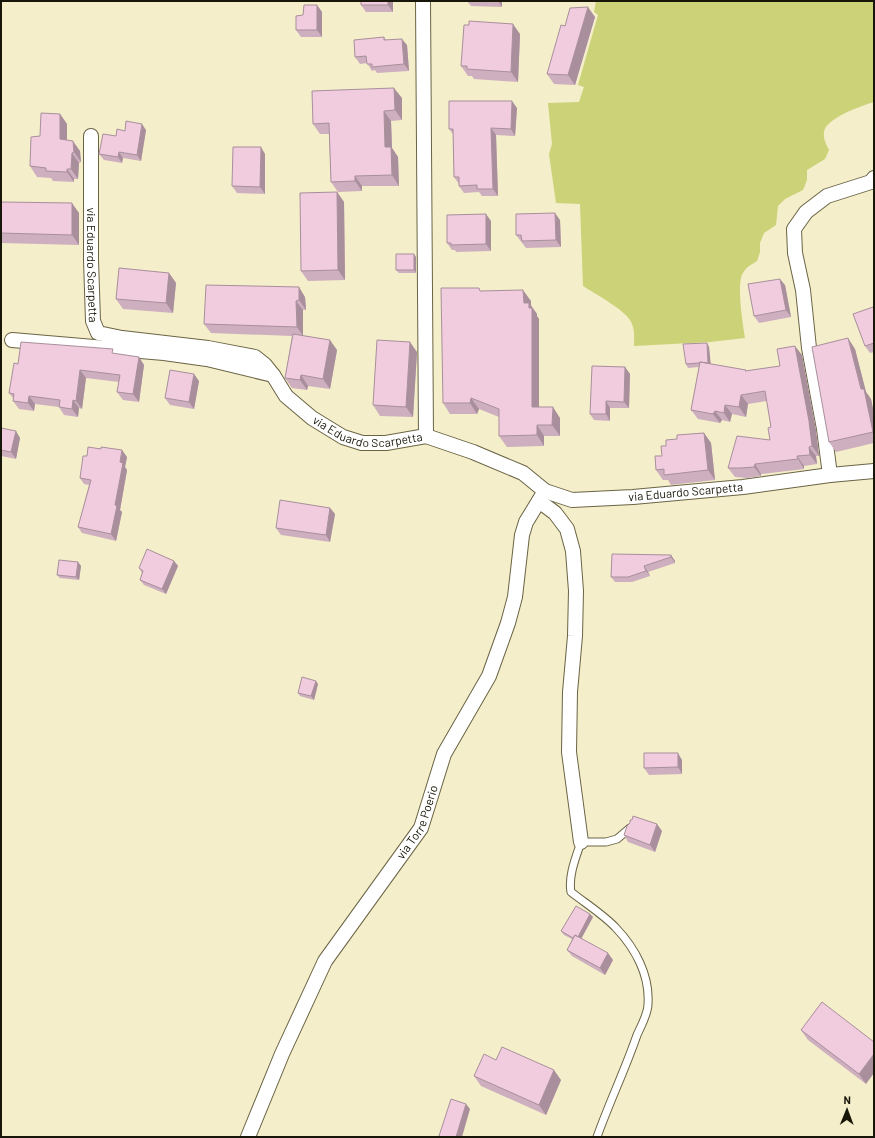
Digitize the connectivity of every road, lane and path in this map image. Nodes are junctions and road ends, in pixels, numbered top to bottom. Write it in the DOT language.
graph roads {
  1 [pos="423,1"];
  2 [pos="91,136"];
  3 [pos="874,178"];
  4 [pos="12,340"];
  5 [pos="273,375"];
  6 [pos="426,436"];
  7 [pos="874,471"];
  8 [pos="830,475"];
  9 [pos="542,496"];
  10 [pos="630,828"];
  11 [pos="581,842"];
  12 [pos="248,1137"];
  13 [pos="597,1137"];
  1 -- 6 [label="street"];
  2 -- 5 [label="street, via Eduardo Scarpetta"];
  3 -- 8 [label="street"];
  4 -- 5 [label="street"];
  5 -- 6 [label="street, via Eduardo Scarpetta"];
  6 -- 9 [label="street, via Eduardo Scarpetta"];
  7 -- 8 [label="street, via Eduardo Scarpetta"];
  8 -- 9 [label="street, via Eduardo Scarpetta"];
  9 -- 11 [label="street"];
  9 -- 12 [label="street, via Torre Poerio"];
  10 -- 11 [label="lane"];
  11 -- 13 [label="lane"];
}
